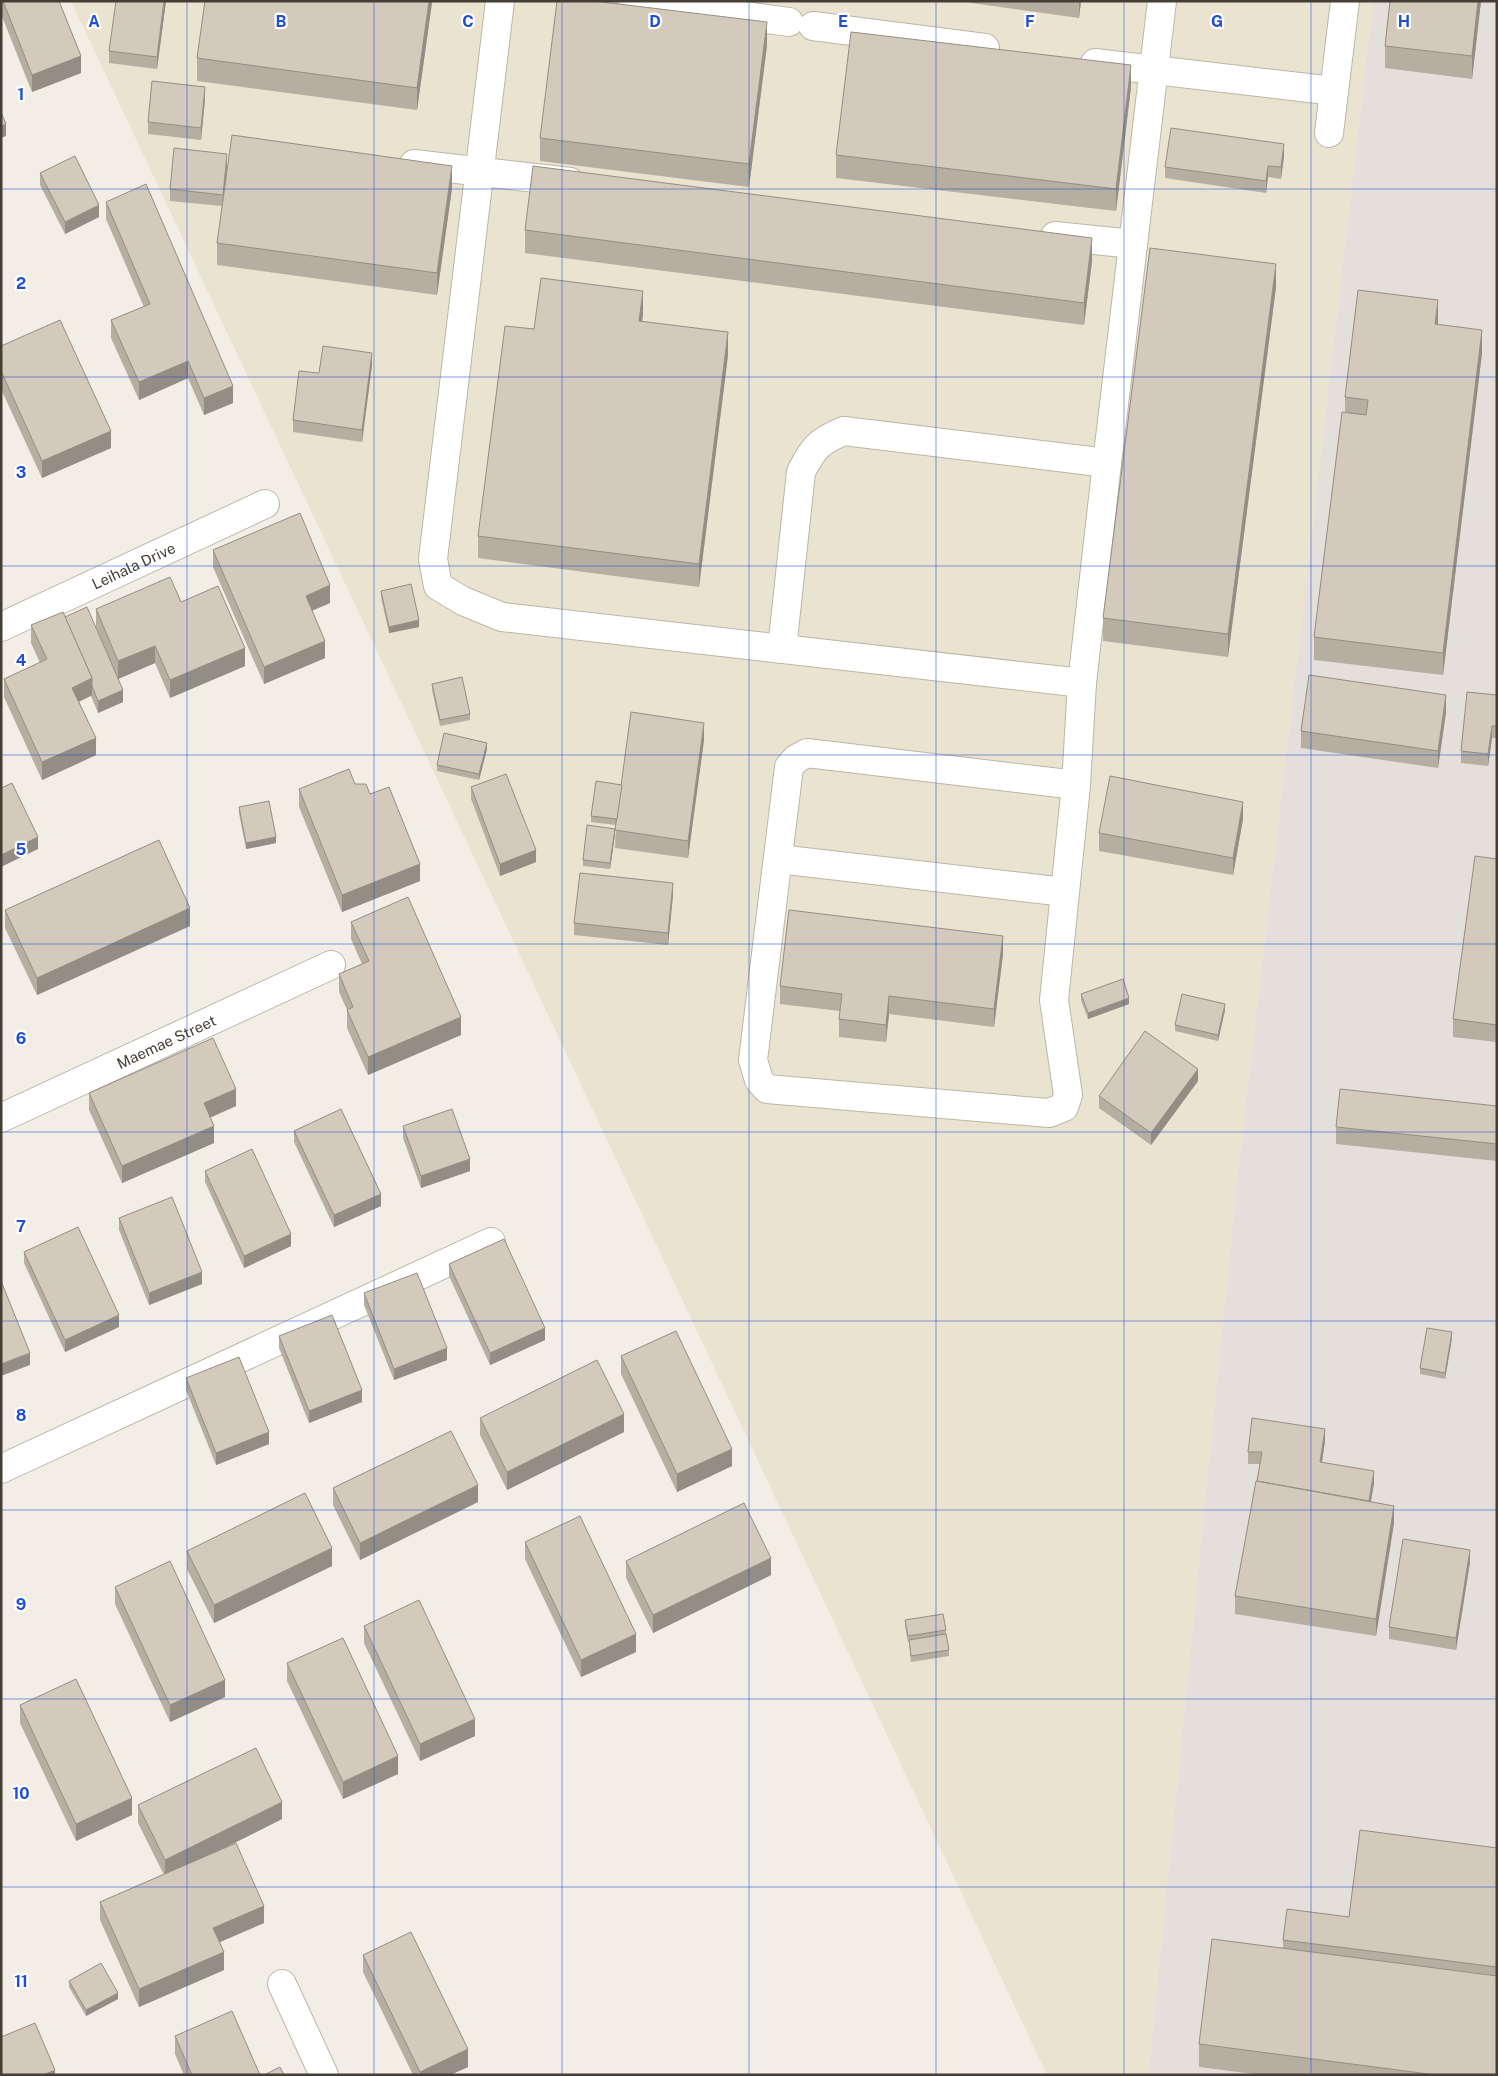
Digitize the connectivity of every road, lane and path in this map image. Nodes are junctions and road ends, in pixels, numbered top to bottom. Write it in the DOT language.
graph roads {
  1 [pos="500,1"];
  2 [pos="632,1"];
  3 [pos="1162,1"];
  4 [pos="1345,1"];
  5 [pos="1008,51"];
  6 [pos="1066,59"];
  7 [pos="1154,71"];
  8 [pos="1334,91"];
  9 [pos="1329,133"];
  10 [pos="394,161"];
  11 [pos="480,172"];
  12 [pos="599,185"];
  13 [pos="1026,232"];
  14 [pos="1133,244"];
  15 [pos="1107,463"];
  16 [pos="265,504"];
  17 [pos="1,626"];
  18 [pos="782,649"];
  19 [pos="1082,683"];
  20 [pos="1076,785"];
  21 [pos="778,860"];
  22 [pos="1065,892"];
  23 [pos="331,965"];
  24 [pos="1,1118"];
  25 [pos="491,1242"];
  26 [pos="1,1469"];
  27 [pos="282,1984"];
  28 [pos="324,2075"];
  1 -- 11 [label="street"];
  2 -- 5 [label="street"];
  3 -- 7 [label="street"];
  4 -- 8 [label="street"];
  6 -- 7 [label="street"];
  7 -- 8 [label="street"];
  7 -- 14 [label="street"];
  8 -- 9 [label="street"];
  10 -- 11 [label="street"];
  11 -- 12 [label="street"];
  11 -- 18 [label="street"];
  13 -- 14 [label="street"];
  14 -- 15 [label="street"];
  15 -- 18 [label="street"];
  15 -- 19 [label="street"];
  16 -- 17 [label="street, Leihala Drive"];
  18 -- 19 [label="street"];
  19 -- 20 [label="street"];
  20 -- 21 [label="street"];
  20 -- 22 [label="street"];
  21 -- 22 [label="street"];
  21 -- 22 [label="street"];
  23 -- 24 [label="street, Maemae Street"];
  25 -- 26 [label="street"];
  27 -- 28 [label="street"];
}
